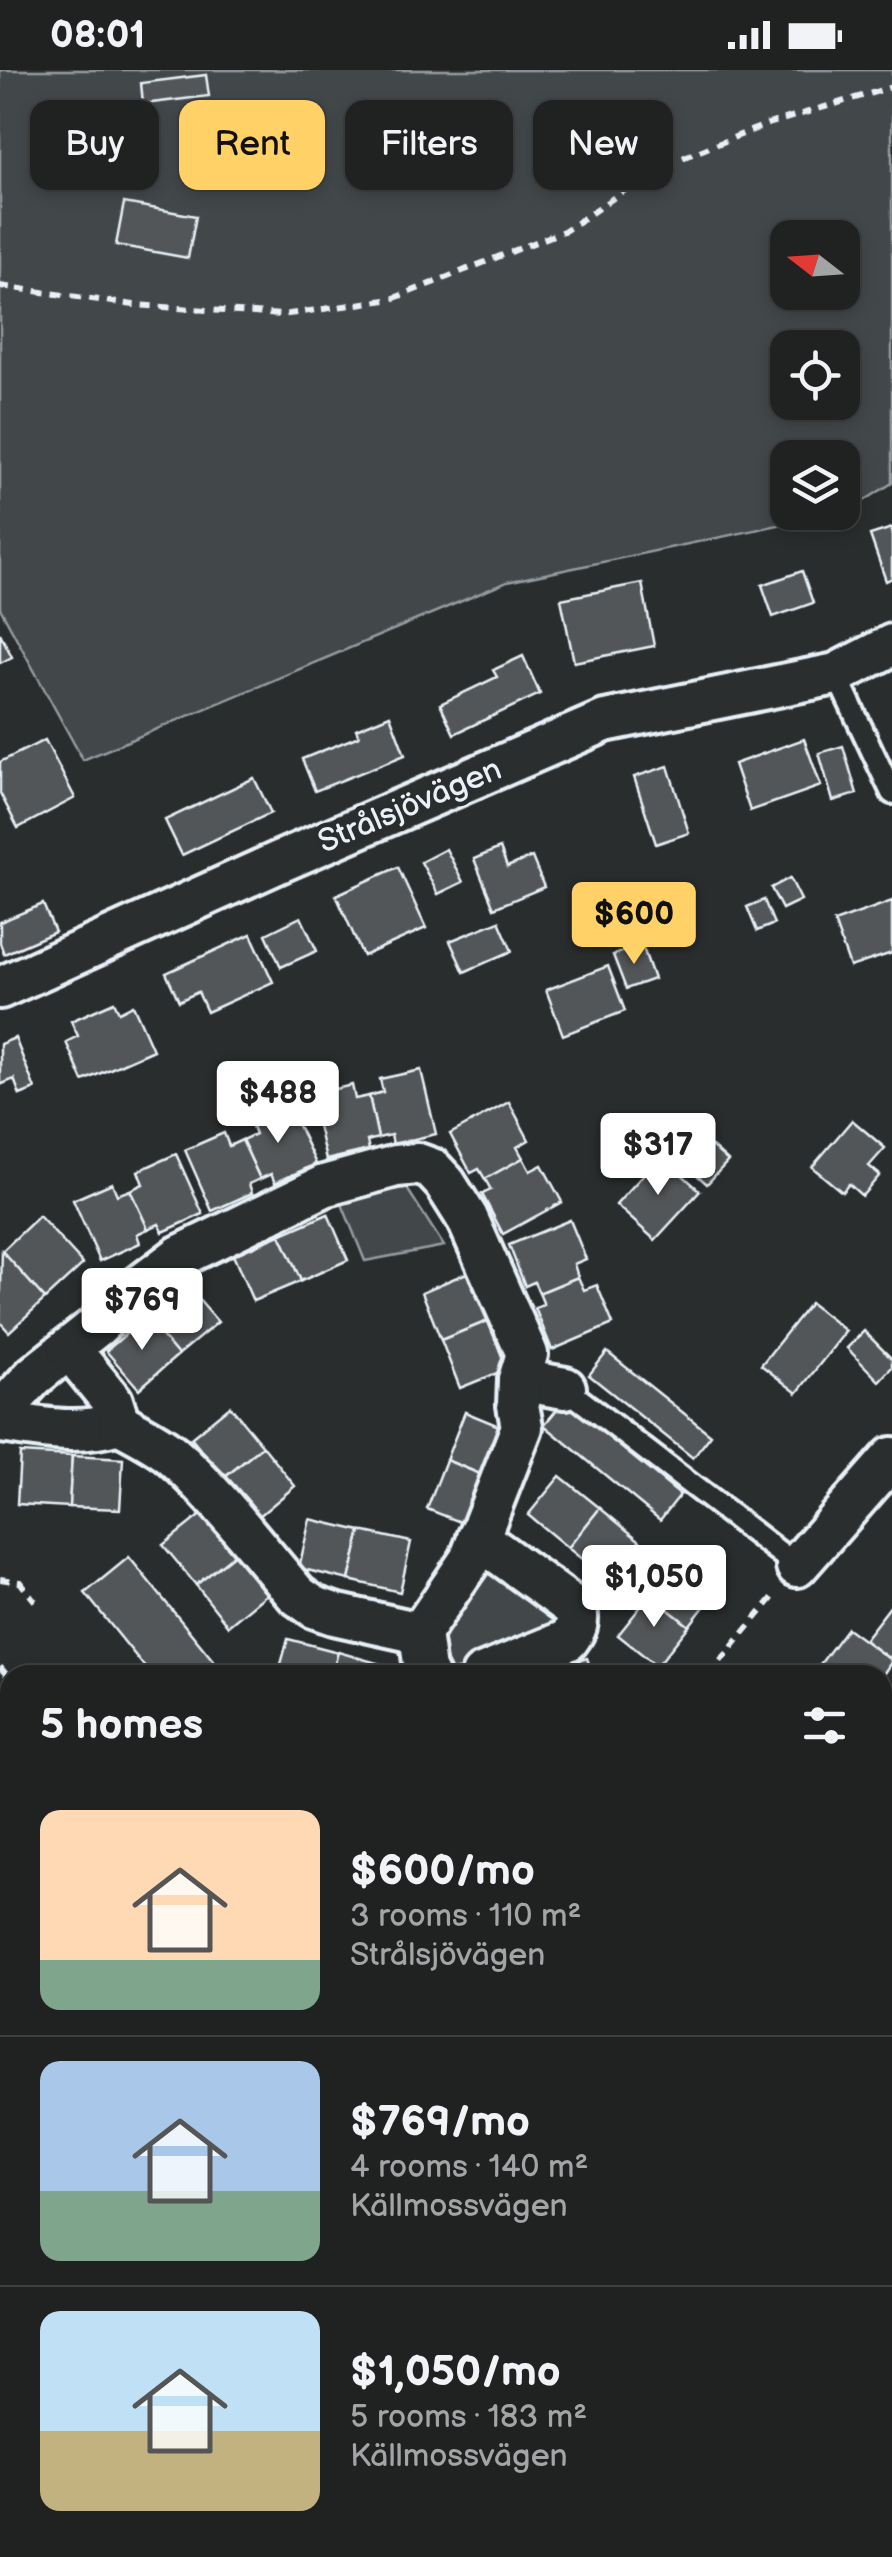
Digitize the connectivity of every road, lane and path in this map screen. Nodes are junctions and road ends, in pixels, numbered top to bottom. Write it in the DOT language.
graph roads {
  1 [pos="892,87"];
  2 [pos="0,286"];
  3 [pos="892,644"];
  4 [pos="836,674"];
  5 [pos="892,793"];
  6 [pos="0,988"];
  7 [pos="69,1348"];
  8 [pos="519,1380"];
  9 [pos="565,1388"];
  10 [pos="0,1413"];
  11 [pos="0,1422"];
  12 [pos="119,1423"];
  13 [pos="892,1458"];
  14 [pos="478,1538"];
  15 [pos="797,1566"];
  16 [pos="0,1580"];
  17 [pos="35,1601"];
  18 [pos="420,1634"];
  19 [pos="424,1665"];
  20 [pos="507,1665"];
  21 [pos="717,1665"];
  1 -- 2 [label="path"];
  3 -- 4 [label="street, Strålsjövägen"];
  4 -- 5 [label="lane"];
  4 -- 6 [label="street, Strålsjövägen"];
  7 -- 8 [label="street"];
  7 -- 10 [label="street"];
  7 -- 12 [label="street"];
  8 -- 9 [label="street"];
  8 -- 14 [label="street"];
  9 -- 15 [label="lane"];
  11 -- 12 [label="street"];
  12 -- 18 [label="street"];
  13 -- 15 [label="street"];
  14 -- 18 [label="street"];
  14 -- 20 [label="street"];
  15 -- 21 [label="path"];
  16 -- 17 [label="path"];
  18 -- 19 [label="street"];
}
